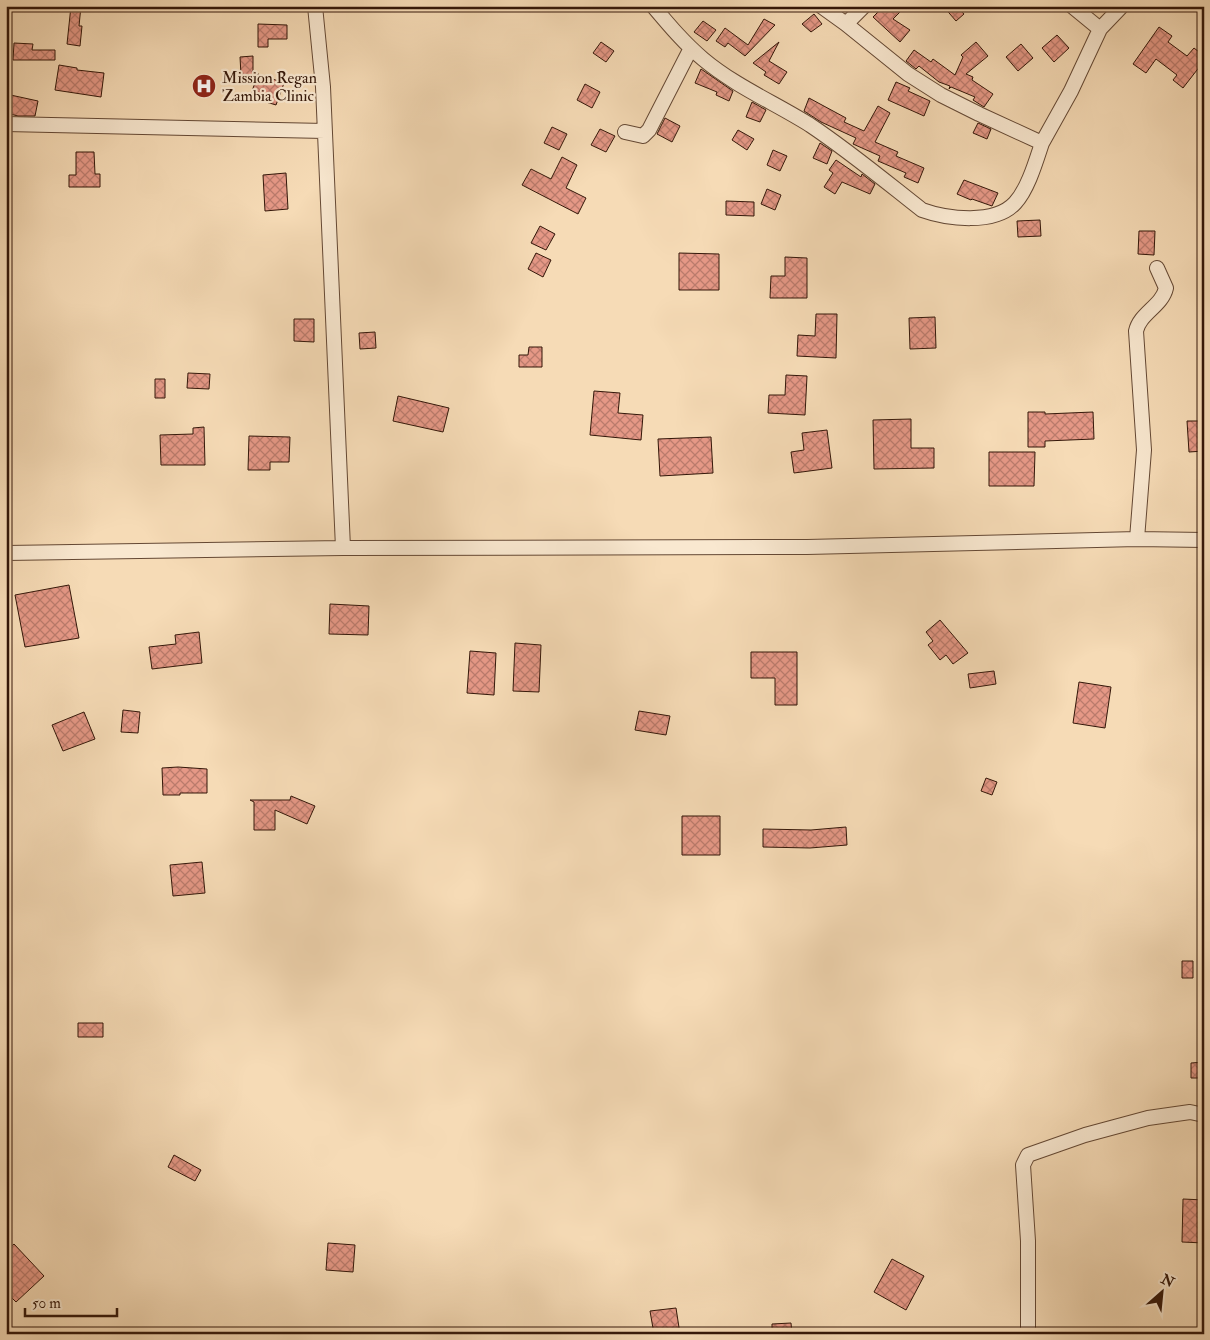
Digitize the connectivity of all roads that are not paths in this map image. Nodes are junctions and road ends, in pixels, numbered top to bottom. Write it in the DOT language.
graph roads {
  1 [pos="315,6"];
  2 [pos="653,6"];
  3 [pos="821,6"];
  4 [pos="864,6"];
  5 [pos="1072,6"];
  6 [pos="1122,6"];
  7 [pos="846,24"];
  8 [pos="1100,29"];
  9 [pos="691,48"];
  10 [pos="6,124"];
  11 [pos="325,131"];
  12 [pos="625,132"];
  13 [pos="1042,143"];
  14 [pos="1156,268"];
  15 [pos="1137,539"];
  16 [pos="1204,540"];
  17 [pos="343,548"];
  18 [pos="6,553"];
  19 [pos="1204,1115"];
  20 [pos="1028,1334"];
  1 -- 11 [label="street"];
  2 -- 9 [label="street"];
  3 -- 7 [label="street"];
  4 -- 7 [label="street"];
  5 -- 8 [label="street"];
  6 -- 8 [label="street"];
  7 -- 13 [label="street"];
  8 -- 13 [label="street"];
  9 -- 12 [label="street"];
  9 -- 13 [label="street"];
  10 -- 11 [label="street"];
  11 -- 17 [label="street"];
  14 -- 15 [label="street"];
  15 -- 16 [label="street"];
  15 -- 17 [label="street"];
  17 -- 18 [label="street"];
  19 -- 20 [label="street"];
}
